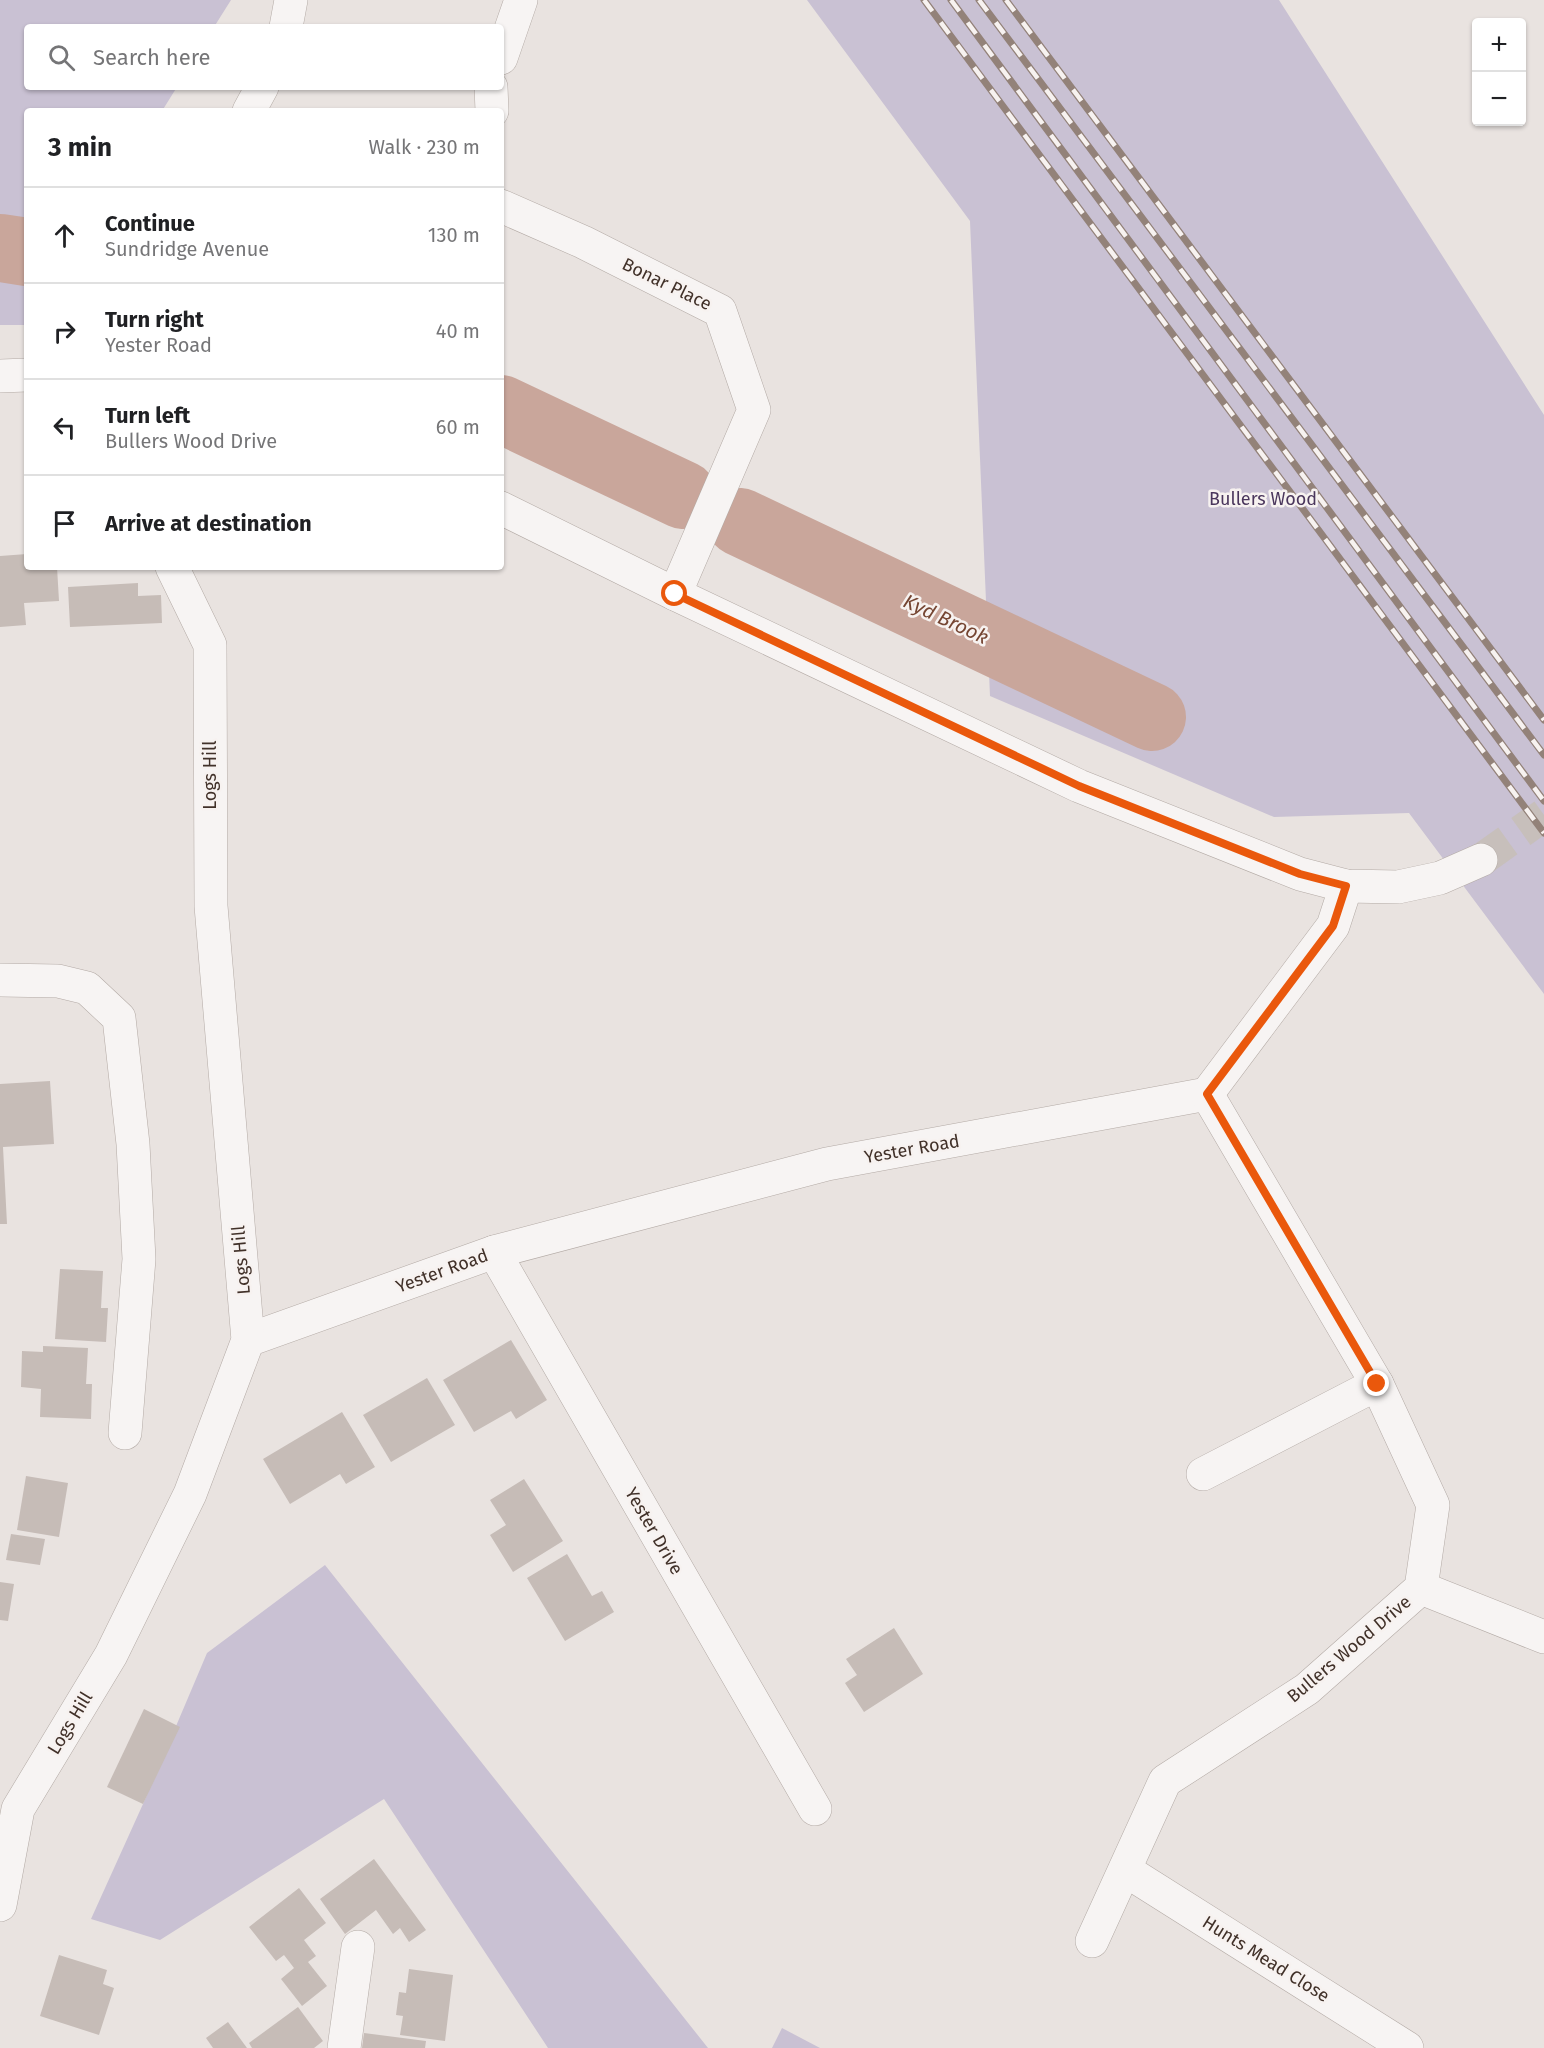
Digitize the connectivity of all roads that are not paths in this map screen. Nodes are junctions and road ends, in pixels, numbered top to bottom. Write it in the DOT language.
graph roads {
  1 [pos="291,0"];
  2 [pos="521,0"];
  3 [pos="287,24"];
  4 [pos="504,49"];
  5 [pos="260,90"];
  6 [pos="491,90"];
  7 [pos="251,108"];
  8 [pos="492,108"];
  9 [pos="504,207"];
  10 [pos="24,375"];
  11 [pos="0,376"];
  12 [pos="504,509"];
  13 [pos="173,570"];
  14 [pos="675,594"];
  15 [pos="1480,860"];
  16 [pos="1346,886"];
  17 [pos="0,980"];
  18 [pos="1207,1094"];
  19 [pos="494,1252"];
  20 [pos="248,1341"];
  21 [pos="1377,1384"];
  22 [pos="125,1433"];
  23 [pos="1203,1474"];
  24 [pos="1421,1588"];
  25 [pos="1544,1637"];
  26 [pos="814,1809"];
  27 [pos="1125,1869"];
  28 [pos="0,1905"];
  29 [pos="1092,1941"];
  30 [pos="358,1947"];
  31 [pos="344,2047"];
  32 [pos="1407,2048"];
  1 -- 3 [label="street"];
  2 -- 4 [label="street"];
  5 -- 7 [label="street"];
  6 -- 8 [label="street"];
  9 -- 14 [label="street, Bonar Place"];
  10 -- 11 [label="street"];
  12 -- 14 [label="street"];
  13 -- 20 [label="street, Logs Hill"];
  14 -- 16 [label="street"];
  15 -- 16 [label="street"];
  16 -- 18 [label="street"];
  17 -- 22 [label="street"];
  18 -- 19 [label="street, Yester Road"];
  18 -- 21 [label="street, Bullers Wood Drive"];
  19 -- 20 [label="street, Yester Road"];
  19 -- 26 [label="street, Yester Drive"];
  20 -- 28 [label="street, Logs Hill"];
  21 -- 23 [label="street"];
  21 -- 24 [label="street, Bullers Wood Drive"];
  24 -- 25 [label="street"];
  24 -- 27 [label="street, Bullers Wood Drive"];
  27 -- 29 [label="street, Bullers Wood Drive"];
  27 -- 32 [label="street, Hunts Mead Close"];
  30 -- 31 [label="street"];
}
